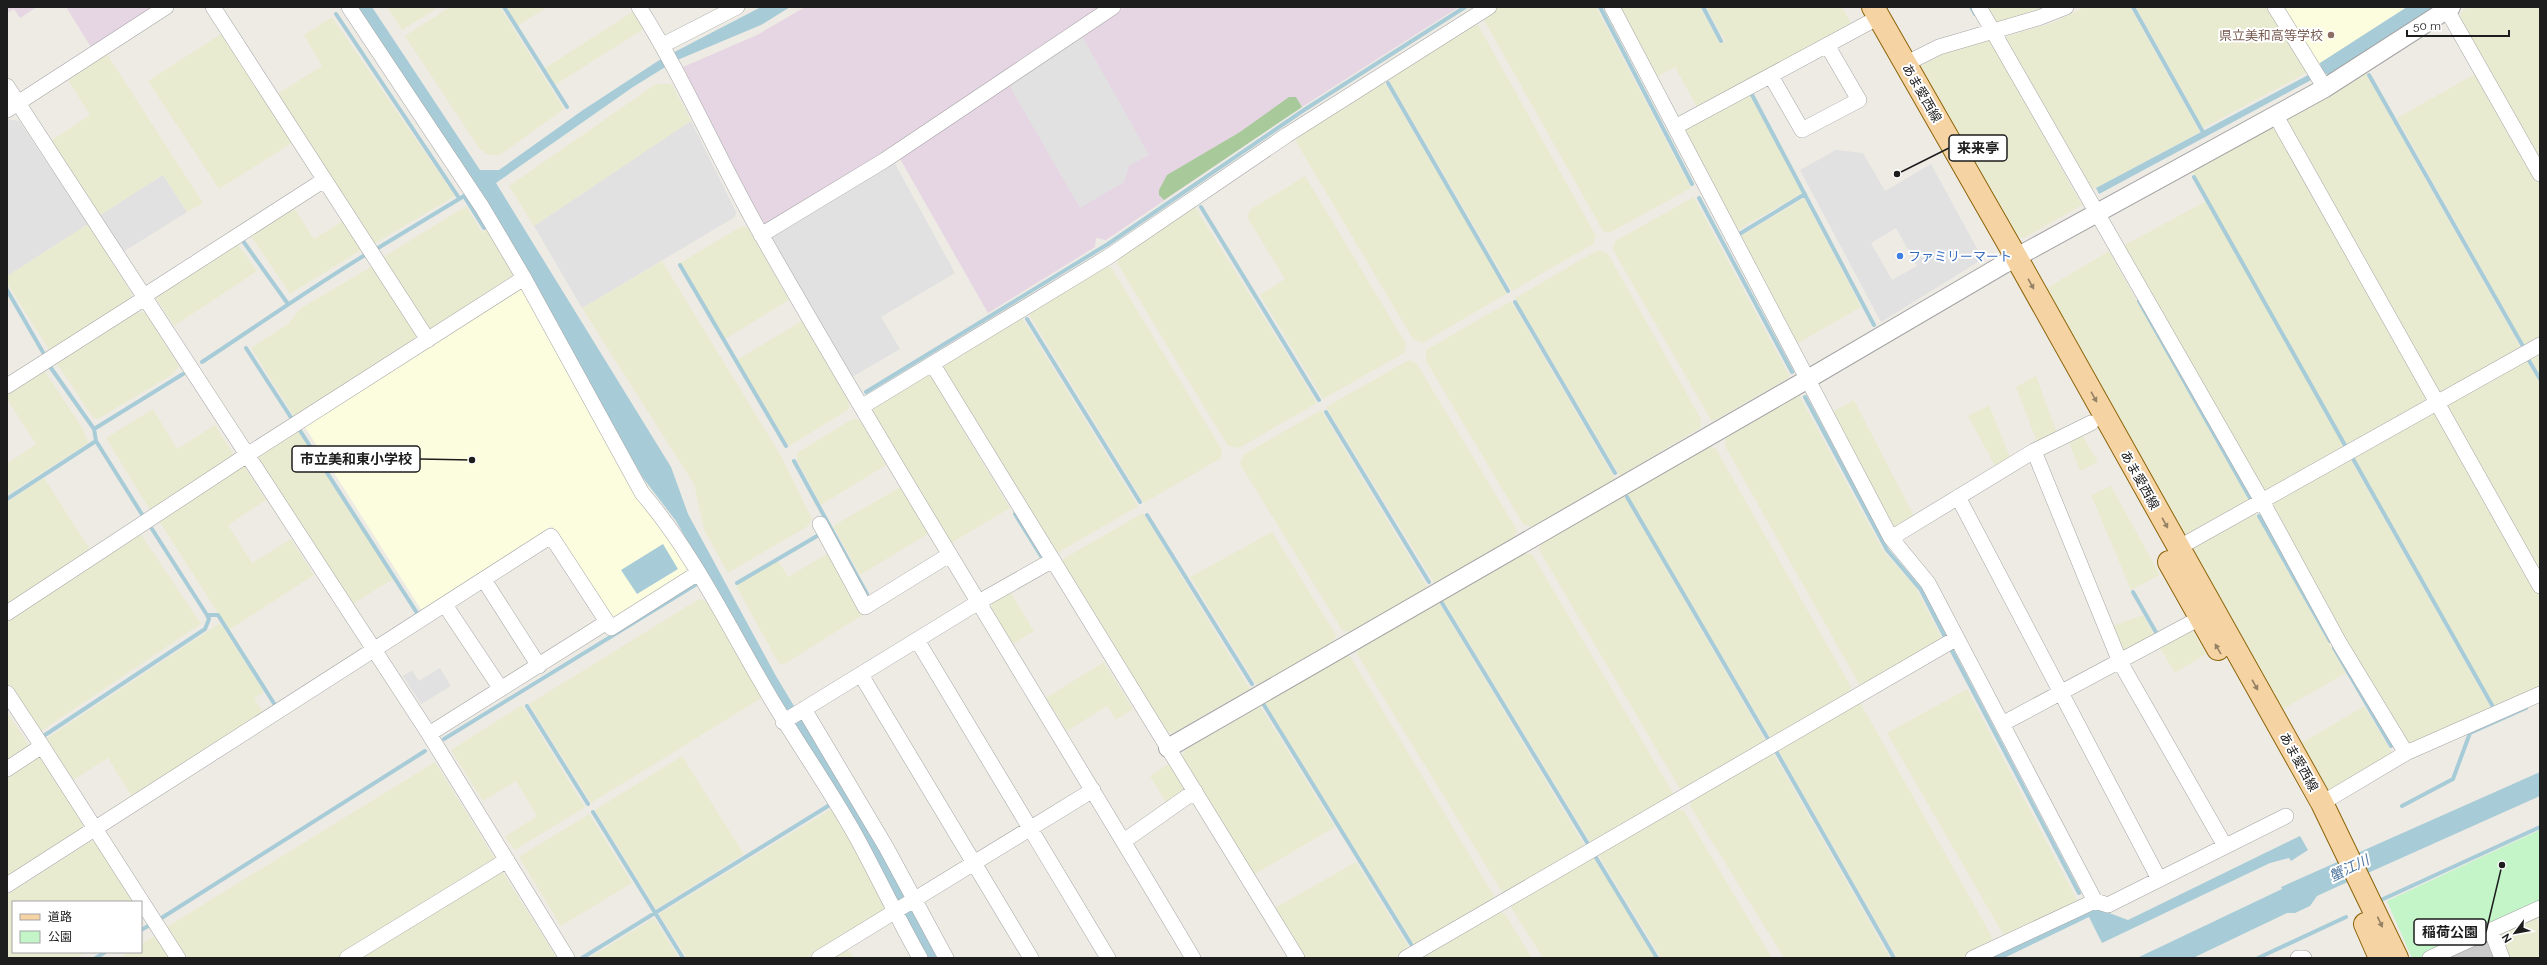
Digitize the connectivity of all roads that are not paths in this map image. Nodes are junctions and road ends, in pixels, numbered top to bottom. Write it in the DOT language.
graph roads {
  1 [pos="166,7"];
  2 [pos="213,7"];
  3 [pos="349,7"];
  4 [pos="639,7"];
  5 [pos="737,7"];
  6 [pos="1113,7"];
  7 [pos="1489,7"];
  8 [pos="1612,7"];
  9 [pos="1979,7"];
  10 [pos="2066,7"];
  11 [pos="2275,7"];
  12 [pos="2449,8"];
  13 [pos="1866,12"];
  14 [pos="1992,31"];
  15 [pos="1827,45"];
  16 [pos="667,53"];
  17 [pos="1905,64"];
  18 [pos="1771,76"];
  19 [pos="7,86"];
  20 [pos="2325,88"];
  21 [pos="13,107"];
  22 [pos="2276,116"];
  23 [pos="1675,127"];
  24 [pos="2540,174"];
  25 [pos="324,180"];
  26 [pos="2097,213"];
  27 [pos="761,235"];
  28 [pos="2010,260"];
  29 [pos="524,278"];
  30 [pos="144,297"];
  31 [pos="428,340"];
  32 [pos="2540,345"];
  33 [pos="933,365"];
  34 [pos="1808,379"];
  35 [pos="7,386"];
  36 [pos="2437,403"];
  37 [pos="862,406"];
  38 [pos="2091,423"];
  39 [pos="2034,451"];
  40 [pos="247,455"];
  41 [pos="1958,497"];
  42 [pos="2262,501"];
  43 [pos="820,524"];
  44 [pos="1891,538"];
  45 [pos="2178,548"];
  46 [pos="949,554"];
  47 [pos="1053,560"];
  48 [pos="698,573"];
  49 [pos="484,580"];
  50 [pos="2540,586"];
  51 [pos="977,603"];
  52 [pos="445,605"];
  53 [pos="7,613"];
  54 [pos="2200,618"];
  55 [pos="607,622"];
  56 [pos="1957,638"];
  57 [pos="917,640"];
  58 [pos="375,651"];
  59 [pos="2120,662"];
  60 [pos="539,666"];
  61 [pos="861,675"];
  62 [pos="501,689"];
  63 [pos="2061,693"];
  64 [pos="7,694"];
  65 [pos="2540,694"];
  66 [pos="802,710"];
  67 [pos="784,721"];
  68 [pos="2002,724"];
  69 [pos="429,734"];
  70 [pos="42,746"];
  71 [pos="1168,748"];
  72 [pos="2406,753"];
  73 [pos="7,769"];
  74 [pos="1093,790"];
  75 [pos="1195,791"];
  76 [pos="2322,803"];
  77 [pos="2286,816"];
  78 [pos="95,828"];
  79 [pos="1030,828"];
  80 [pos="1124,841"];
  81 [pos="2225,846"];
  82 [pos="2339,852"];
  83 [pos="507,860"];
  84 [pos="974,863"];
  85 [pos="2159,880"];
  86 [pos="7,885"];
  87 [pos="2357,889"];
  88 [pos="912,900"];
  89 [pos="142,901"];
  90 [pos="2095,901"];
  91 [pos="142,902"];
  92 [pos="2540,908"];
  93 [pos="895,911"];
  94 [pos="2491,930"];
  95 [pos="1191,957"];
  96 [pos="178,958"];
  97 [pos="347,958"];
  98 [pos="567,958"];
  99 [pos="819,958"];
  100 [pos="920,958"];
  101 [pos="946,958"];
  102 [pos="1031,958"];
  103 [pos="1108,958"];
  104 [pos="1297,958"];
  105 [pos="1406,958"];
  106 [pos="1974,958"];
  107 [pos="2298,958"];
  108 [pos="2304,958"];
  109 [pos="2380,958"];
  110 [pos="2397,958"];
  111 [pos="2430,958"];
  112 [pos="2502,958"];
  1 -- 21 [label="street"];
  2 -- 25 [label="street"];
  3 -- 29 [label="street"];
  4 -- 16 [label="street"];
  5 -- 16 [label="street"];
  6 -- 27 [label="street"];
  7 -- 33 [label="street"];
  8 -- 23 [label="street"];
  9 -- 14 [label="street"];
  10 -- 14 [label="street"];
  11 -- 20 [label="street"];
  12 -- 20 [label="street"];
  12 -- 24 [label="street"];
  13 -- 15 [label="street"];
  13 -- 17 [label="main road, あま愛西線"];
  13 -- 28 [label="main road, あま愛西線"];
  14 -- 17 [label="street"];
  14 -- 26 [label="street"];
  15 -- 18 [label="street"];
  15 -- 18 [label="street"];
  16 -- 27 [label="street"];
  17 -- 28 [label="main road, あま愛西線"];
  18 -- 23 [label="street"];
  19 -- 21 [label="street"];
  20 -- 22 [label="street"];
  21 -- 30 [label="street"];
  22 -- 26 [label="street"];
  22 -- 36 [label="street"];
  23 -- 34 [label="street"];
  25 -- 30 [label="street"];
  25 -- 31 [label="street"];
  26 -- 28 [label="street"];
  26 -- 42 [label="street"];
  27 -- 37 [label="street"];
  28 -- 34 [label="street"];
  28 -- 38 [label="main road, あま愛西線"];
  28 -- 45 [label="main road, あま愛西線, one-way"];
  29 -- 31 [label="street"];
  29 -- 48 [label="street"];
  30 -- 35 [label="street"];
  30 -- 40 [label="street"];
  31 -- 40 [label="street"];
  32 -- 36 [label="street"];
  33 -- 37 [label="street"];
  33 -- 47 [label="street"];
  34 -- 44 [label="street"];
  34 -- 71 [label="street"];
  36 -- 42 [label="street"];
  36 -- 50 [label="street"];
  37 -- 46 [label="street"];
  38 -- 39 [label="street"];
  38 -- 54 [label="main road, あま愛西線"];
  39 -- 41 [label="street"];
  39 -- 59 [label="street"];
  40 -- 53 [label="street"];
  40 -- 58 [label="street"];
  41 -- 44 [label="street"];
  41 -- 63 [label="street"];
  42 -- 45 [label="street"];
  42 -- 72 [label="street"];
  43 -- 46 [label="street"];
  44 -- 56 [label="street"];
  45 -- 76 [label="main road, あま愛西線, one-way"];
  46 -- 51 [label="street"];
  47 -- 51 [label="street"];
  47 -- 71 [label="street"];
  48 -- 55 [label="street"];
  48 -- 67 [label="street"];
  49 -- 52 [label="street"];
  49 -- 55 [label="street"];
  49 -- 60 [label="street"];
  51 -- 57 [label="street"];
  51 -- 74 [label="street"];
  52 -- 58 [label="street"];
  52 -- 62 [label="street"];
  54 -- 59 [label="street"];
  82 -- 54 [label="main road, あま愛西線, one-way"];
  55 -- 60 [label="street"];
  56 -- 68 [label="street"];
  56 -- 105 [label="street"];
  57 -- 61 [label="street"];
  57 -- 79 [label="street"];
  58 -- 69 [label="street"];
  58 -- 78 [label="street"];
  59 -- 63 [label="street"];
  59 -- 81 [label="street"];
  60 -- 62 [label="street"];
  61 -- 66 [label="street"];
  61 -- 84 [label="street"];
  62 -- 69 [label="street"];
  63 -- 68 [label="street"];
  63 -- 85 [label="street"];
  64 -- 70 [label="street"];
  65 -- 72 [label="street"];
  66 -- 67 [label="street"];
  66 -- 88 [label="street"];
  67 -- 93 [label="street"];
  68 -- 90 [label="street"];
  69 -- 83 [label="street"];
  70 -- 73 [label="street"];
  70 -- 78 [label="street"];
  71 -- 75 [label="street"];
  72 -- 76 [label="street"];
  74 -- 79 [label="street"];
  74 -- 80 [label="street"];
  75 -- 80 [label="street"];
  75 -- 104 [label="street"];
  76 -- 82 [label="main road, あま愛西線"];
  77 -- 81 [label="street"];
  78 -- 86 [label="street"];
  78 -- 89 [label="street"];
  79 -- 84 [label="street"];
  79 -- 103 [label="street"];
  80 -- 95 [label="street"];
  81 -- 85 [label="street"];
  82 -- 87 [label="main road, あま愛西線"];
  83 -- 97 [label="street"];
  83 -- 98 [label="street"];
  84 -- 88 [label="street"];
  84 -- 102 [label="street"];
  85 -- 90 [label="street"];
  87 -- 109 [label="main road, あま愛西線"];
  87 -- 110 [label="main road, あま愛西線, one-way"];
  88 -- 93 [label="street"];
  88 -- 101 [label="street"];
  90 -- 106 [label="street"];
  91 -- 96 [label="street"];
  92 -- 94 [label="street"];
  93 -- 99 [label="street"];
  93 -- 100 [label="street"];
  94 -- 111 [label="street"];
  94 -- 112 [label="street"];
  107 -- 108 [label="street"];
}
